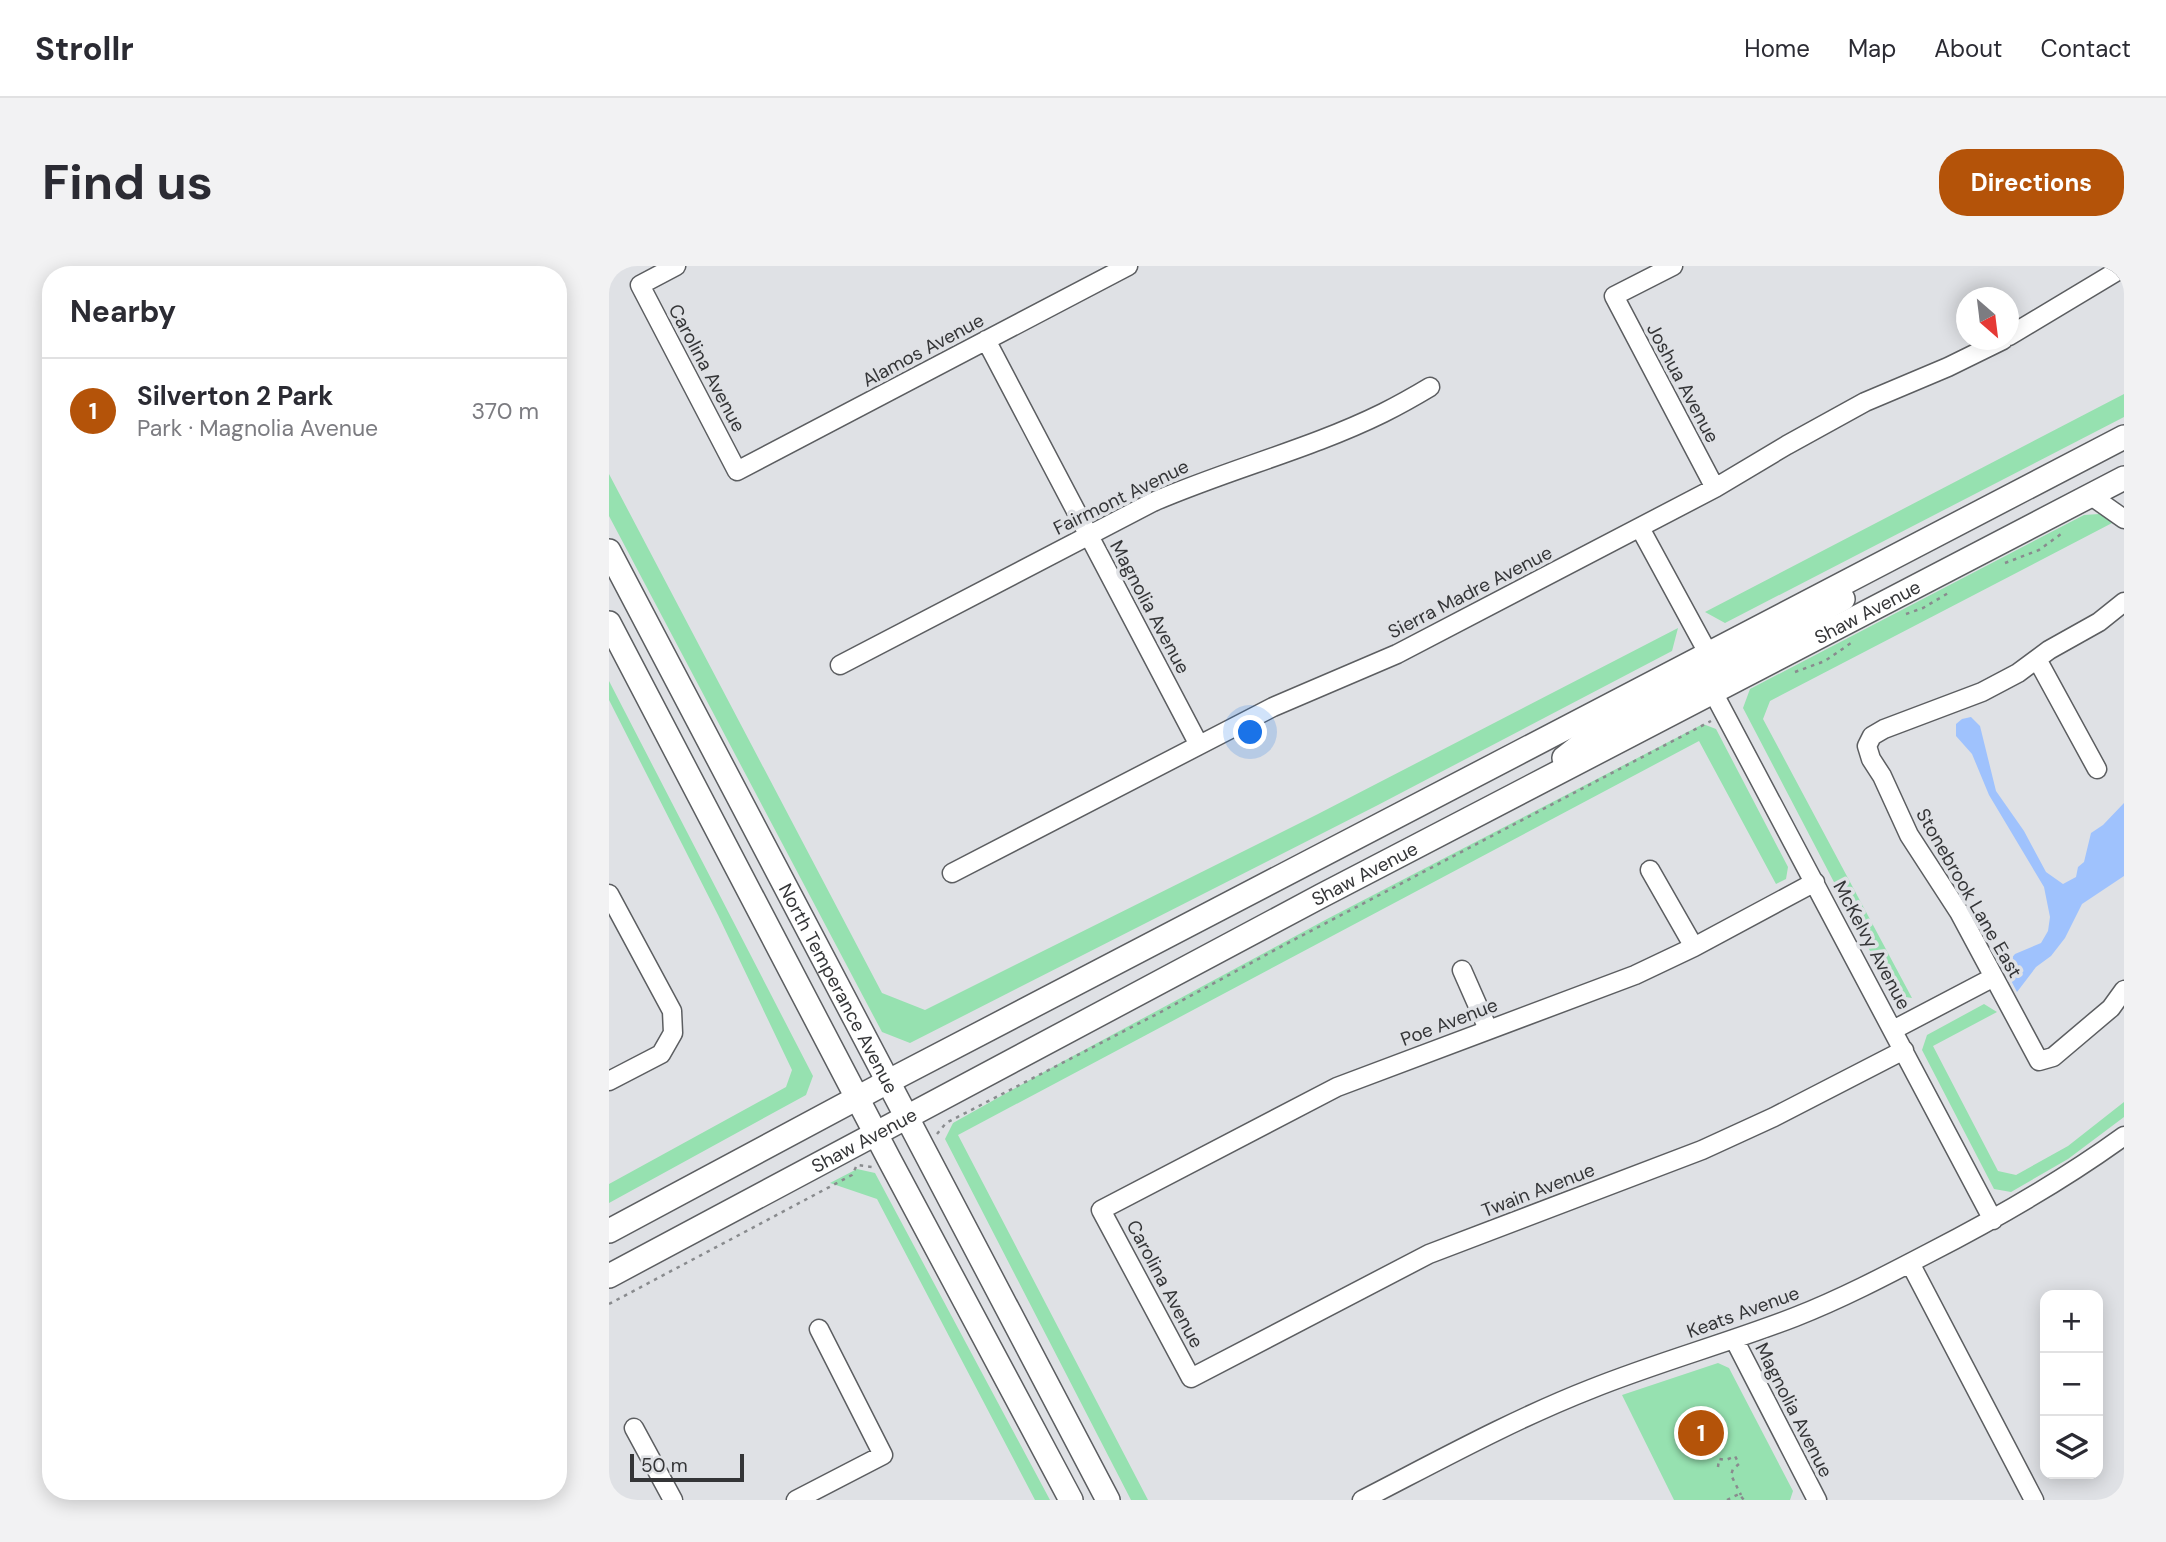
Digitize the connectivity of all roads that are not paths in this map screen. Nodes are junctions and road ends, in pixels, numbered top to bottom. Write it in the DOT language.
graph roads {
  1 [pos="676,266"];
  2 [pos="1128,266"];
  3 [pos="1673,266"];
  4 [pos="2124,267"];
  5 [pos="2019,330"];
  6 [pos="986,340"];
  7 [pos="1983,350"];
  8 [pos="1430,387"];
  9 [pos="2124,437"];
  10 [pos="737,471"];
  11 [pos="2124,478"];
  12 [pos="1715,488"];
  13 [pos="2090,495"];
  14 [pos="2124,519"];
  15 [pos="1640,528"];
  16 [pos="1088,535"];
  17 [pos="609,551"];
  18 [pos="1898,556"];
  19 [pos="2124,602"];
  20 [pos="609,624"];
  21 [pos="1707,653"];
  22 [pos="2037,659"];
  23 [pos="840,665"];
  24 [pos="1713,692"];
  25 [pos="1199,745"];
  26 [pos="2097,769"];
  27 [pos="1524,791"];
  28 [pos="1650,870"];
  29 [pos="951,873"];
  30 [pos="1815,882"];
  31 [pos="609,894"];
  32 [pos="1694,947"];
  33 [pos="1462,970"];
  34 [pos="1994,976"];
  35 [pos="2124,990"];
  36 [pos="1488,1029"];
  37 [pos="1893,1030"];
  38 [pos="1904,1050"];
  39 [pos="609,1081"];
  40 [pos="889,1081"];
  41 [pos="857,1098"];
  42 [pos="907,1116"];
  43 [pos="875,1133"];
  44 [pos="2124,1136"];
  45 [pos="1101,1210"];
  46 [pos="1993,1220"];
  47 [pos="609,1231"];
  48 [pos="1910,1263"];
  49 [pos="609,1276"];
  50 [pos="819,1329"];
  51 [pos="1734,1339"];
  52 [pos="1191,1378"];
  53 [pos="634,1428"];
  54 [pos="673,1500"];
  55 [pos="796,1500"];
  56 [pos="1071,1500"];
  57 [pos="1108,1500"];
  58 [pos="1362,1500"];
  59 [pos="1817,1500"];
  60 [pos="2034,1500"];
  1 -- 10 [label="street, Carolina Avenue"];
  2 -- 6 [label="street, Alamos Avenue"];
  3 -- 12 [label="street, Joshua Avenue"];
  4 -- 5 [label="street"];
  6 -- 10 [label="street, Alamos Avenue"];
  6 -- 16 [label="street, Magnolia Avenue"];
  7 -- 12 [label="street, Sierra Madre Avenue"];
  8 -- 16 [label="street, Fairmont Avenue"];
  9 -- 18 [label="main road, Shaw Avenue"];
  11 -- 13 [label="main road, Shaw Avenue"];
  12 -- 15 [label="street, Sierra Madre Avenue"];
  13 -- 14 [label="street"];
  13 -- 24 [label="main road, Shaw Avenue"];
  15 -- 21 [label="street"];
  15 -- 25 [label="street, Sierra Madre Avenue"];
  16 -- 23 [label="street, Fairmont Avenue"];
  16 -- 25 [label="street, Magnolia Avenue"];
  17 -- 40 [label="main road, North Temperance Avenue"];
  18 -- 21 [label="main road, Shaw Avenue"];
  18 -- 24 [label="main road"];
  19 -- 22 [label="street"];
  20 -- 41 [label="main road, North Temperance Avenue"];
  21 -- 27 [label="main road"];
  21 -- 40 [label="main road, Shaw Avenue"];
  22 -- 26 [label="street"];
  22 -- 34 [label="street, Stonebrook Lane East"];
  24 -- 27 [label="main road, Shaw Avenue"];
  24 -- 30 [label="street, McKelvy Avenue"];
  25 -- 29 [label="street, Sierra Madre Avenue"];
  27 -- 42 [label="main road, Shaw Avenue"];
  28 -- 32 [label="street"];
  30 -- 32 [label="street, Poe Avenue"];
  30 -- 37 [label="street, McKelvy Avenue"];
  31 -- 39 [label="street"];
  32 -- 36 [label="street, Poe Avenue"];
  33 -- 36 [label="street"];
  34 -- 35 [label="street, Stonebrook Lane East"];
  34 -- 37 [label="street"];
  36 -- 45 [label="street, Poe Avenue"];
  37 -- 38 [label="street, McKelvy Avenue"];
  38 -- 46 [label="street, McKelvy Avenue"];
  38 -- 52 [label="street, Twain Avenue"];
  40 -- 41 [label="main road, Shaw Avenue"];
  40 -- 42 [label="main road, North Temperance Avenue"];
  41 -- 43 [label="main road, North Temperance Avenue"];
  41 -- 47 [label="main road, Shaw Avenue"];
  42 -- 43 [label="main road, Shaw Avenue"];
  42 -- 57 [label="main road, North Temperance Avenue"];
  43 -- 49 [label="main road, Shaw Avenue"];
  43 -- 56 [label="main road, North Temperance Avenue"];
  44 -- 46 [label="street, Keats Avenue"];
  45 -- 52 [label="street, Carolina Avenue"];
  46 -- 48 [label="street, Keats Avenue"];
  48 -- 51 [label="street, Keats Avenue"];
  48 -- 60 [label="street"];
  50 -- 55 [label="street"];
  51 -- 58 [label="street, Keats Avenue"];
  51 -- 59 [label="street, Magnolia Avenue"];
  53 -- 54 [label="street"];
}
